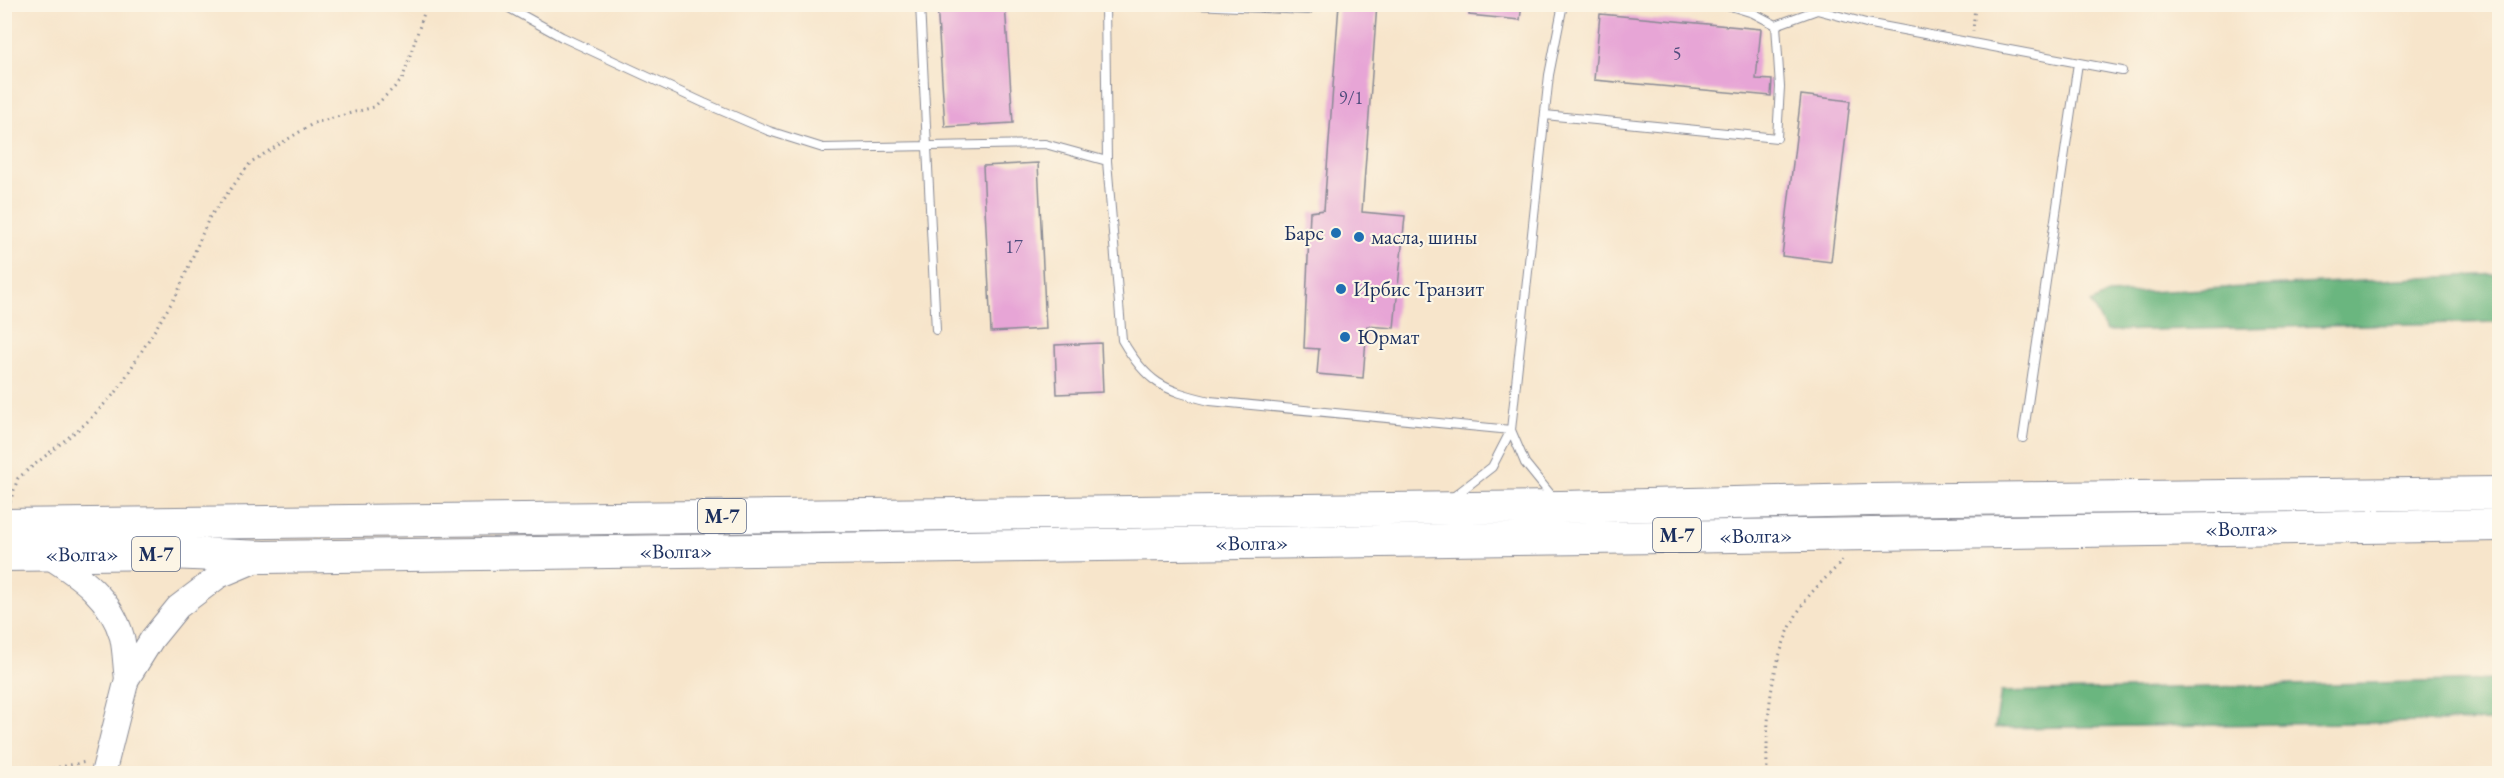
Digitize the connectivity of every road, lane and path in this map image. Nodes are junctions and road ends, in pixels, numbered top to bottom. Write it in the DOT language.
graph roads {
  1 [pos="427,4"];
  2 [pos="502,4"];
  3 [pos="920,4"];
  4 [pos="1105,4"];
  5 [pos="1171,4"];
  6 [pos="1563,4"];
  7 [pos="1724,4"];
  8 [pos="1975,4"];
  9 [pos="1308,10"];
  10 [pos="1776,25"];
  11 [pos="1973,43"];
  12 [pos="2078,63"];
  13 [pos="2122,71"];
  14 [pos="1545,114"];
  15 [pos="926,144"];
  16 [pos="1107,161"];
  17 [pos="936,330"];
  18 [pos="1510,430"];
  19 [pos="2023,438"];
  20 [pos="2499,493"];
  21 [pos="1561,507"];
  22 [pos="1440,508"];
  23 [pos="6,516"];
  24 [pos="2499,525"];
  25 [pos="1868,533"];
  26 [pos="4,555"];
  27 [pos="48,556"];
  28 [pos="264,557"];
  29 [pos="127,679"];
  30 [pos="106,766"];
  31 [pos="23,774"];
  32 [pos="1767,774"];
  1 -- 23 [label="path"];
  2 -- 15 [label="lane"];
  3 -- 15 [label="lane"];
  4 -- 16 [label="lane"];
  5 -- 9 [label="lane"];
  6 -- 14 [label="lane"];
  7 -- 10 [label="lane"];
  8 -- 11 [label="path"];
  10 -- 11 [label="lane"];
  10 -- 14 [label="lane"];
  11 -- 12 [label="lane"];
  12 -- 13 [label="lane"];
  12 -- 19 [label="lane"];
  14 -- 18 [label="lane"];
  15 -- 16 [label="lane"];
  15 -- 17 [label="lane"];
  16 -- 18 [label="lane"];
  18 -- 21 [label="lane"];
  18 -- 22 [label="lane"];
  20 -- 21 [label="highway, «Волга» / М-7"];
  21 -- 22 [label="highway, «Волга» / М-7"];
  22 -- 23 [label="highway, «Волга» / М-7"];
  24 -- 25 [label="highway, «Волга» / М-7"];
  25 -- 28 [label="highway, «Волга» / М-7"];
  25 -- 32 [label="path"];
  26 -- 27 [label="highway, «Волга» / М-7"];
  27 -- 28 [label="highway, «Волга» / М-7"];
  27 -- 29 [label="street"];
  28 -- 29 [label="street"];
  29 -- 30 [label="street"];
  30 -- 31 [label="path"];
}
